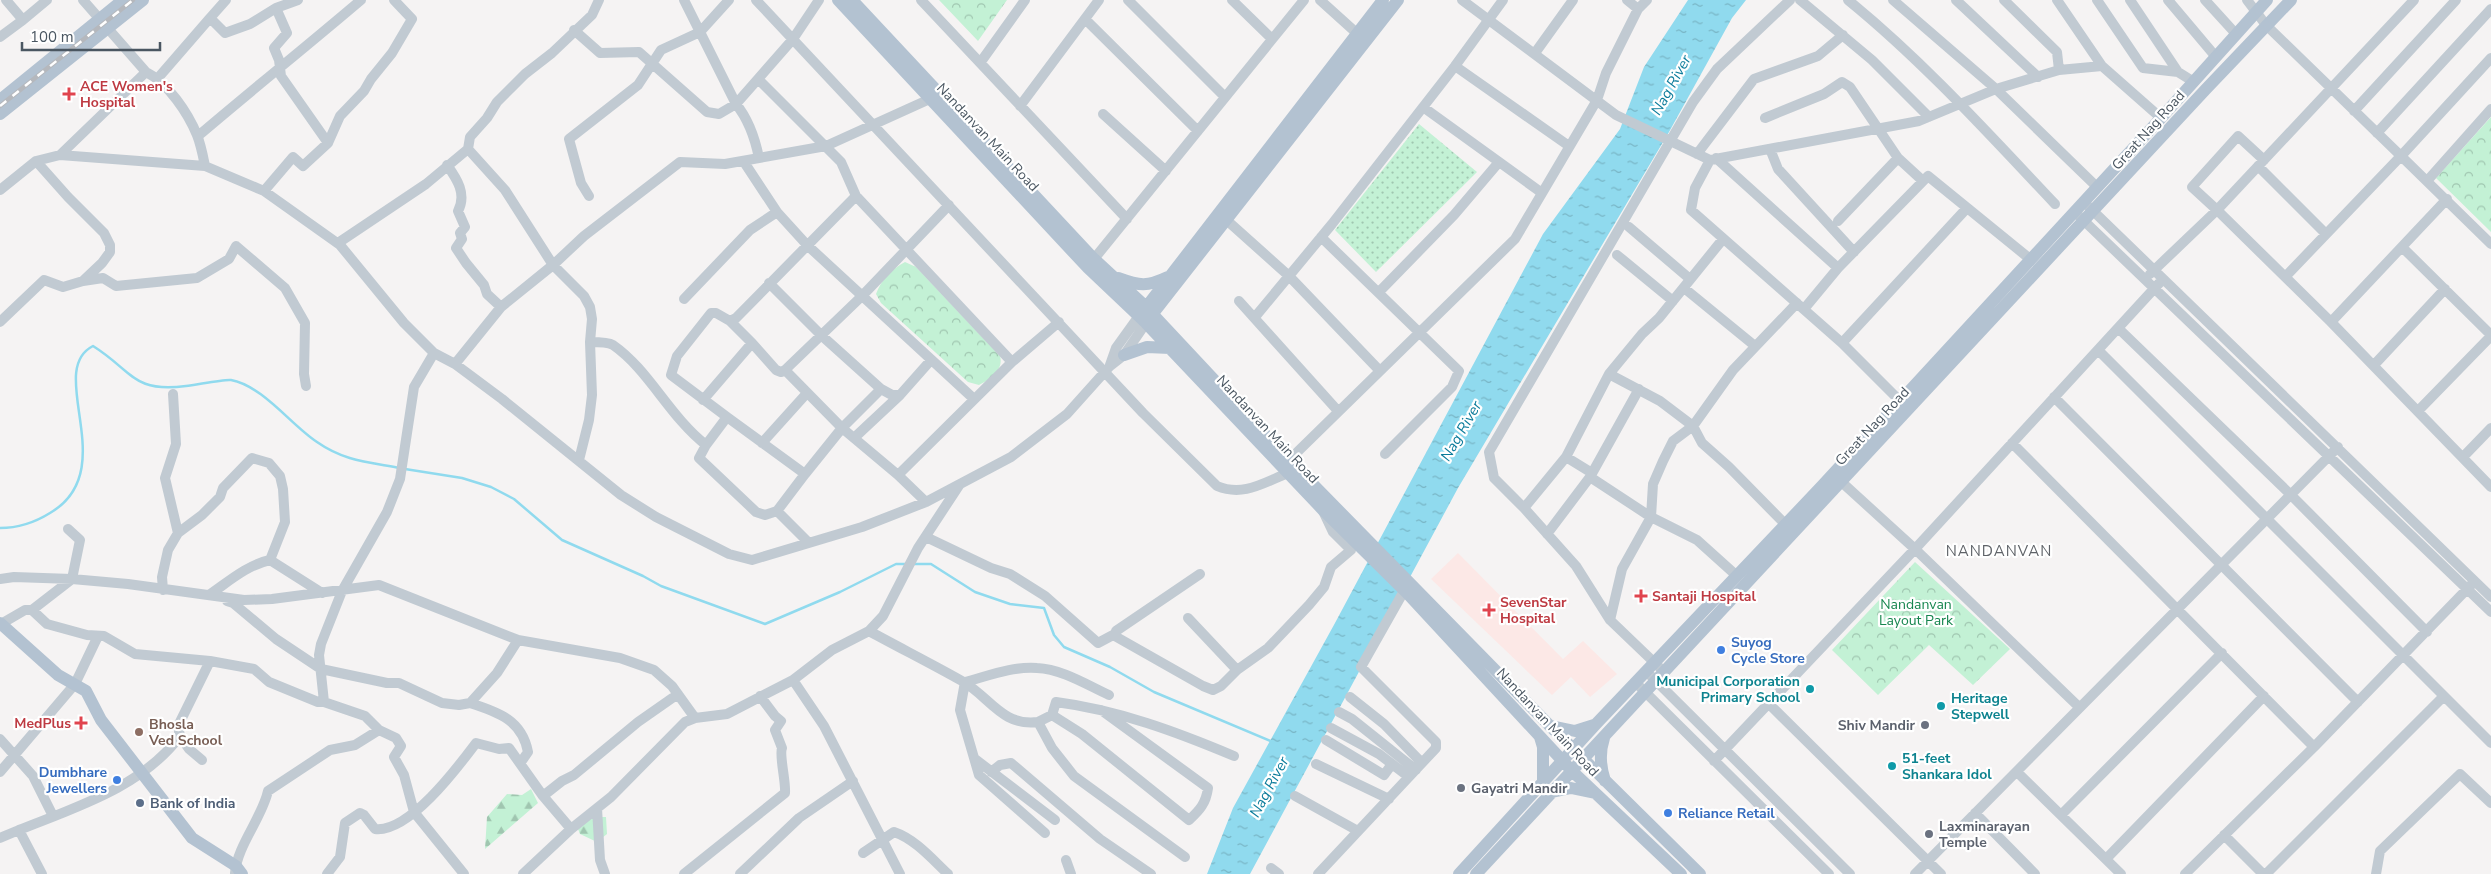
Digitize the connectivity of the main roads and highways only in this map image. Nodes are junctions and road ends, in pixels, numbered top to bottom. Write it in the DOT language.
graph roads {
  1 [pos="123,0"];
  2 [pos="143,0"];
  3 [pos="838,0"];
  4 [pos="852,0"];
  5 [pos="1383,0"];
  6 [pos="1398,0"];
  7 [pos="2266,0"];
  8 [pos="2291,0"];
  9 [pos="103,24"];
  10 [pos="1362,37"];
  11 [pos="0,100"];
  12 [pos="0,114"];
  13 [pos="1223,216"];
  14 [pos="1171,275"];
  15 [pos="1111,276"];
  16 [pos="1146,315"];
  17 [pos="1170,348"];
  18 [pos="1124,355"];
  19 [pos="1286,466"];
  20 [pos="1837,478"];
  21 [pos="1367,547"];
  22 [pos="1409,590"];
  23 [pos="0,624"];
  24 [pos="1596,724"];
  25 [pos="1549,725"];
  26 [pos="1605,735"];
  27 [pos="1539,736"];
  28 [pos="1572,749"];
  29 [pos="1582,760"];
  30 [pos="1563,761"];
  31 [pos="1572,771"];
  32 [pos="1543,782"];
  33 [pos="1605,782"];
  34 [pos="1552,792"];
  35 [pos="1595,793"];
  36 [pos="238,871"];
  37 [pos="1459,874"];
  38 [pos="1476,874"];
  39 [pos="1680,874"];
  40 [pos="1700,874"];
  1 -- 9 [label="main road"];
  2 -- 9 [label="main road"];
  3 -- 16 [label="main road, Nandanvan Main Road"];
  4 -- 15 [label="main road"];
  5 -- 10 [label="main road"];
  6 -- 10 [label="main road"];
  7 -- 20 [label="main road, Great Nag Road"];
  8 -- 20 [label="main road, Great Nag Road"];
  9 -- 11 [label="main road"];
  9 -- 12 [label="main road"];
  10 -- 13 [label="main road"];
  13 -- 14 [label="main road"];
  13 -- 16 [label="main road"];
  14 -- 15 [label="main road"];
  14 -- 16 [label="main road"];
  15 -- 16 [label="main road"];
  16 -- 17 [label="main road, Nandanvan Main Road"];
  16 -- 19 [label="main road"];
  17 -- 18 [label="main road"];
  17 -- 19 [label="main road, Nandanvan Main Road"];
  19 -- 21 [label="main road"];
  19 -- 21 [label="main road, Nandanvan Main Road"];
  20 -- 24 [label="main road, Great Nag Road"];
  20 -- 26 [label="main road, Great Nag Road"];
  21 -- 22 [label="main road, Nandanvan Main Road"];
  22 -- 25 [label="main road"];
  22 -- 27 [label="main road, Nandanvan Main Road"];
  23 -- 36 [label="main road"];
  24 -- 25 [label="main road"];
  24 -- 28 [label="main road, Great Nag Road"];
  25 -- 28 [label="main road"];
  26 -- 29 [label="main road, Great Nag Road"];
  26 -- 33 [label="main road"];
  27 -- 30 [label="main road, Nandanvan Main Road"];
  27 -- 32 [label="main road"];
  28 -- 29 [label="main road"];
  28 -- 30 [label="main road, Great Nag Road"];
  29 -- 31 [label="main road, Great Nag Road"];
  29 -- 33 [label="main road"];
  30 -- 31 [label="main road, Nandanvan Main Road"];
  30 -- 32 [label="main road, Great Nag Road"];
  31 -- 34 [label="main road, Great Nag Road"];
  31 -- 35 [label="main road, Nandanvan Main Road"];
  32 -- 37 [label="main road, Great Nag Road"];
  33 -- 40 [label="main road"];
  34 -- 35 [label="main road"];
  34 -- 38 [label="main road, Great Nag Road"];
  35 -- 39 [label="main road, Nandanvan Main Road"];
}
